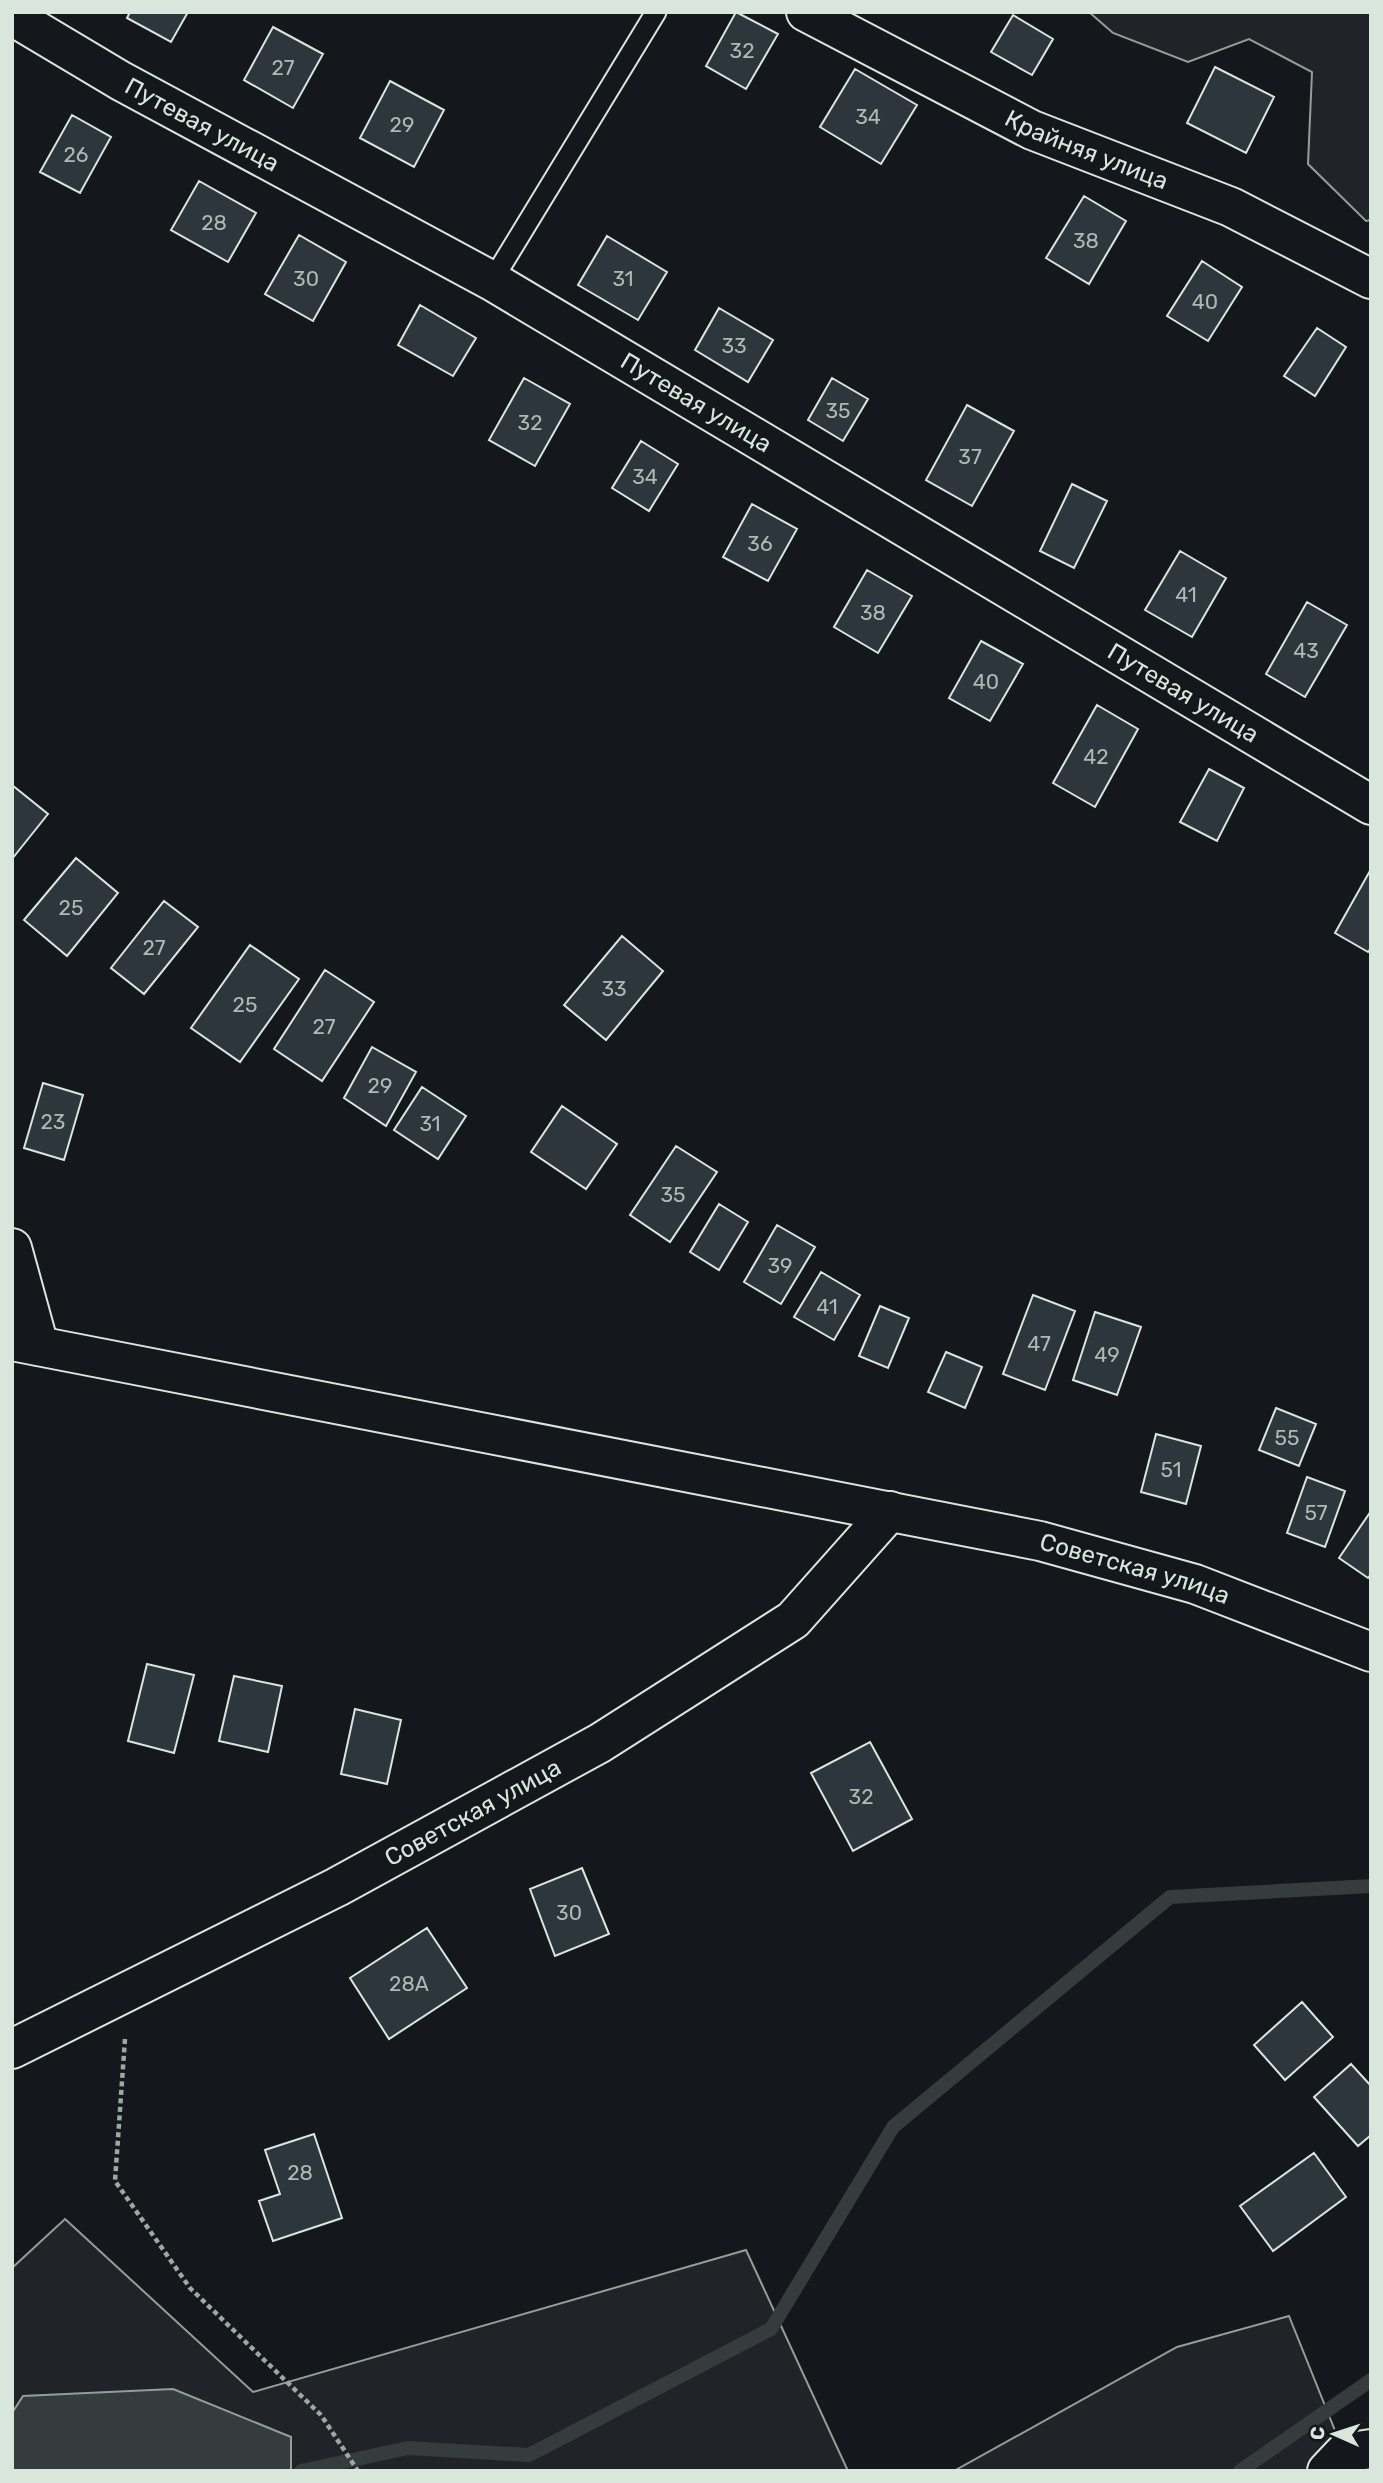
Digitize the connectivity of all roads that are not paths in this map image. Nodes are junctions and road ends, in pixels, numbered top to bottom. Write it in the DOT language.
graph roads {
  1 [pos="656,12"];
  2 [pos="806,12"];
  3 [pos="12,16"];
  4 [pos="1371,279"];
  5 [pos="492,281"];
  6 [pos="1371,804"];
  7 [pos="12,1248"];
  8 [pos="26,1343"];
  9 [pos="890,1511"];
  10 [pos="1371,1651"];
  11 [pos="12,2049"];
  12 [pos="1371,2449"];
  13 [pos="1328,2471"];
  1 -- 5 [label="lane"];
  2 -- 4 [label="street, Крайняя улица"];
  3 -- 5 [label="street, Путевая улица"];
  5 -- 6 [label="street, Путевая улица"];
  7 -- 8 [label="street"];
  8 -- 9 [label="street, Советская улица"];
  9 -- 10 [label="street, Советская улица"];
  9 -- 11 [label="street, Советская улица"];
  12 -- 13 [label="street"];
}
